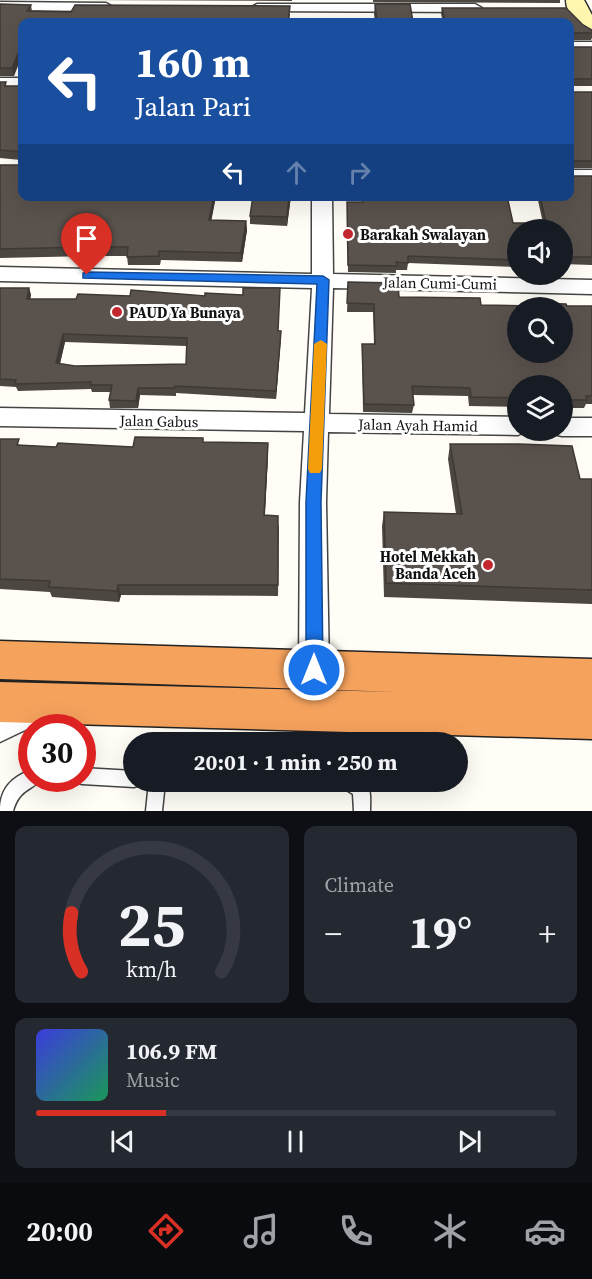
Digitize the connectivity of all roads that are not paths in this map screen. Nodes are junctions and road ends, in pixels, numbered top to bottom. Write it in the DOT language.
graph roads {
  1 [pos="0,6"];
  2 [pos="88,6"];
  3 [pos="121,7"];
  4 [pos="247,8"];
  5 [pos="496,9"];
  6 [pos="328,10"];
  7 [pos="83,18"];
  8 [pos="574,47"];
  9 [pos="592,47"];
  10 [pos="0,83"];
  11 [pos="18,83"];
  12 [pos="574,176"];
  13 [pos="592,176"];
  14 [pos="322,201"];
  15 [pos="0,274"];
  16 [pos="323,280"];
  17 [pos="592,287"];
  18 [pos="0,417"];
  19 [pos="318,424"];
  20 [pos="507,426"];
  21 [pos="573,427"];
  22 [pos="592,427"];
  23 [pos="0,660"];
  24 [pos="314,670"];
  25 [pos="592,679"];
  26 [pos="453,695"];
  27 [pos="0,702"];
  28 [pos="47,703"];
  29 [pos="592,718"];
  30 [pos="0,727"];
  31 [pos="96,777"];
  32 [pos="123,778"];
  33 [pos="18,786"];
  34 [pos="156,792"];
  35 [pos="361,792"];
  36 [pos="5,811"];
  37 [pos="154,811"];
  38 [pos="362,811"];
  1 -- 2 [label="street"];
  2 -- 3 [label="street"];
  2 -- 7 [label="street"];
  4 -- 6 [label="street"];
  5 -- 6 [label="street"];
  8 -- 9 [label="street"];
  10 -- 11 [label="street"];
  12 -- 13 [label="street"];
  14 -- 16 [label="street"];
  15 -- 16 [label="street, Jalan Cumi-Cumi"];
  16 -- 17 [label="street, Jalan Cumi-Cumi"];
  16 -- 19 [label="street"];
  18 -- 19 [label="street, Jalan Gabus"];
  19 -- 20 [label="street, Jalan Ayah Hamid"];
  19 -- 24 [label="street"];
  21 -- 22 [label="street"];
  23 -- 24 [label="highway"];
  24 -- 26 [label="highway"];
  25 -- 26 [label="highway"];
  26 -- 28 [label="highway"];
  26 -- 29 [label="highway"];
  27 -- 28 [label="highway"];
  28 -- 30 [label="street"];
  31 -- 32 [label="lane"];
  33 -- 36 [label="lane"];
  34 -- 37 [label="lane"];
  35 -- 38 [label="lane"];
}
